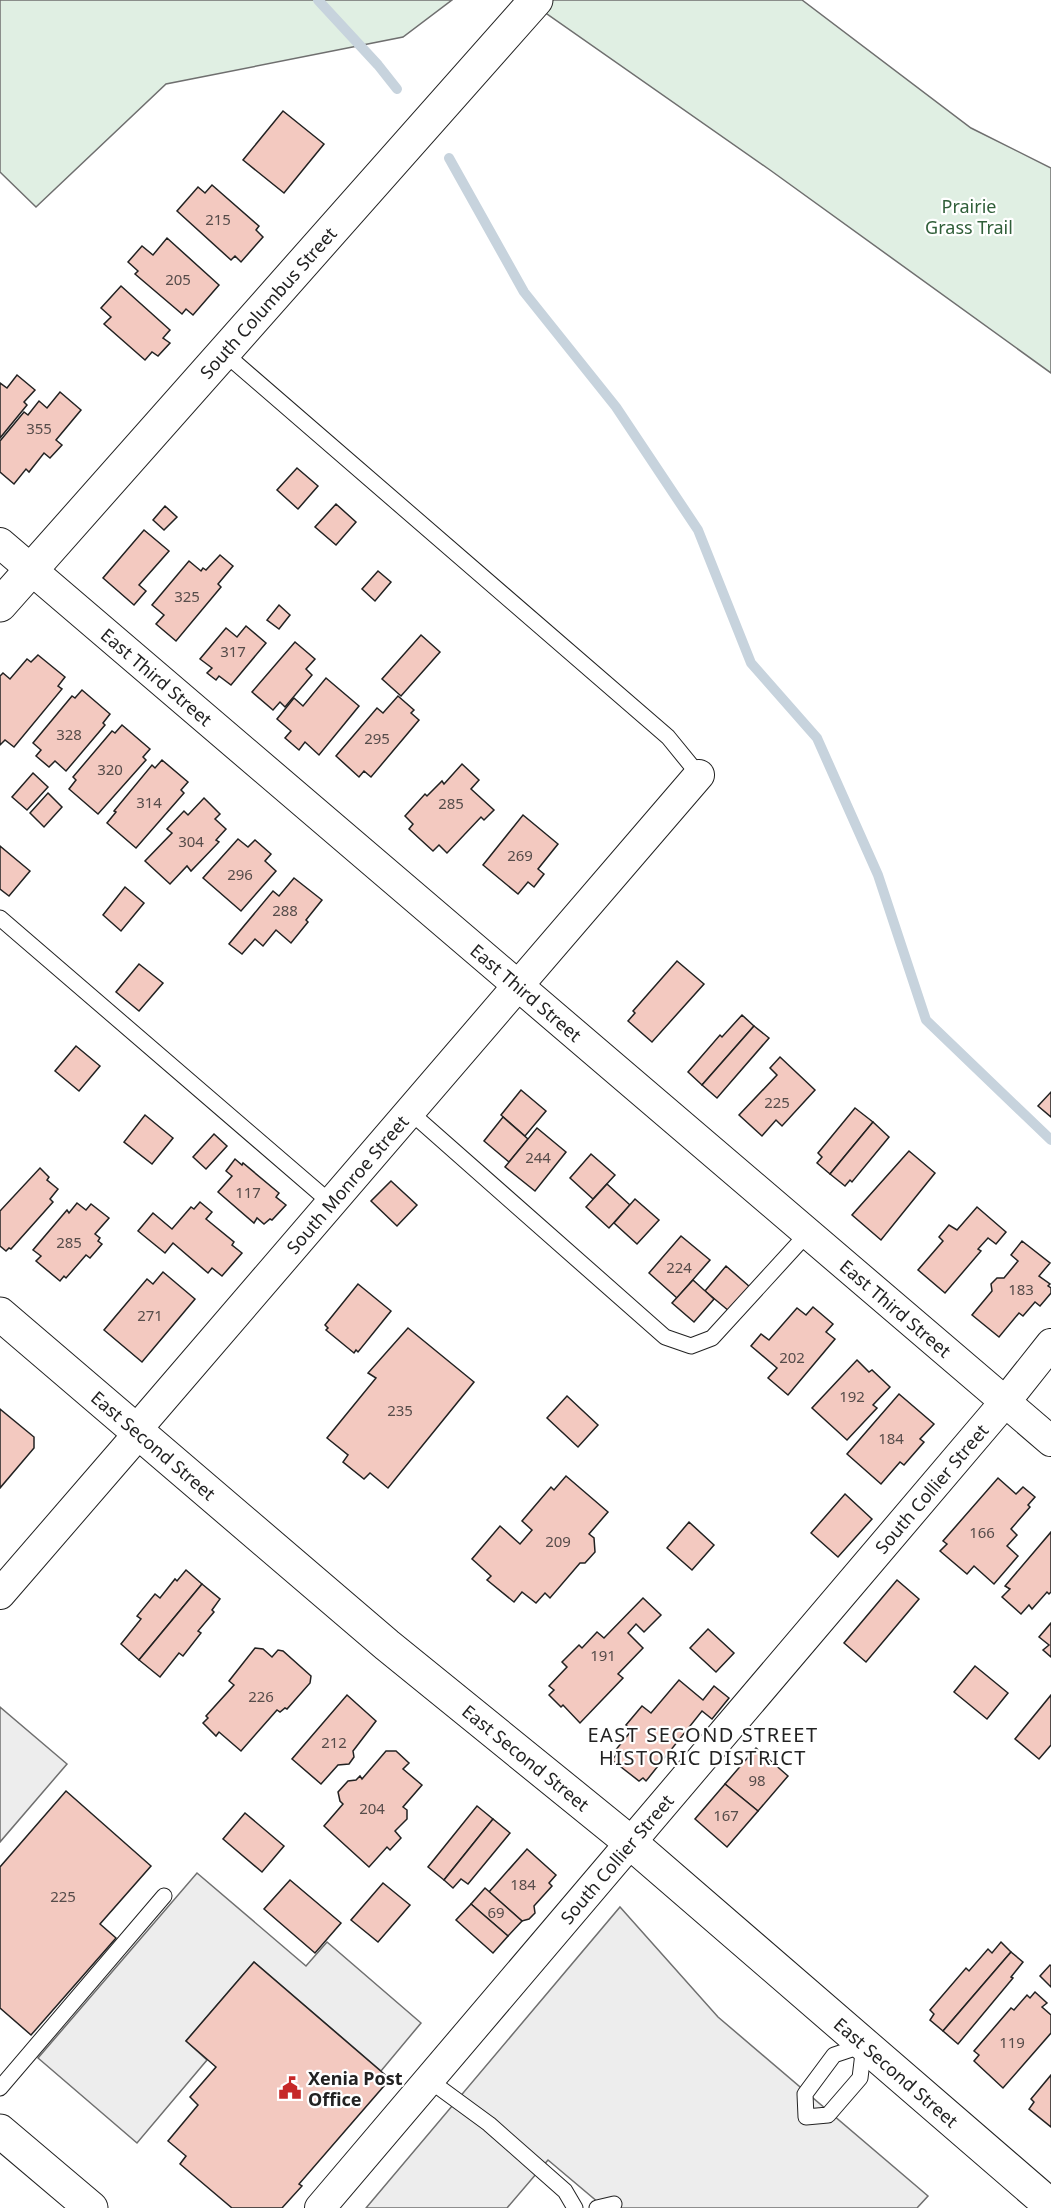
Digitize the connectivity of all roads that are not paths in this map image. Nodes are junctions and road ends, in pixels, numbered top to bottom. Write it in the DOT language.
graph roads {
  1 [pos="536,0"];
  2 [pos="222,352"];
  3 [pos="0,543"];
  4 [pos="31,570"];
  5 [pos="0,605"];
  6 [pos="699,775"];
  7 [pos="0,918"];
  8 [pos="517,986"];
  9 [pos="409,1112"];
  10 [pos="331,1203"];
  11 [pos="807,1234"];
  12 [pos="0,1314"];
  13 [pos="1051,1344"];
  14 [pos="1005,1402"];
  15 [pos="136,1430"];
  16 [pos="1051,1442"];
  17 [pos="0,1594"];
  18 [pos="631,1843"];
  19 [pos="164,1896"];
  20 [pos="864,2045"];
  21 [pos="429,2080"];
  22 [pos="0,2088"];
  23 [pos="0,2132"];
  24 [pos="614,2204"];
  25 [pos="1051,2206"];
  26 [pos="91,2208"];
  27 [pos="320,2208"];
  28 [pos="575,2208"];
  29 [pos="597,2208"];
  1 -- 2 [label="main road, South Columbus Street"];
  2 -- 4 [label="main road, South Columbus Street"];
  2 -- 6 [label="lane"];
  3 -- 4 [label="street, East Third Street"];
  4 -- 5 [label="main road, South Columbus Street"];
  4 -- 8 [label="street, East Third Street"];
  6 -- 8 [label="street, South Monroe Street"];
  7 -- 10 [label="lane"];
  8 -- 9 [label="street, South Monroe Street"];
  8 -- 11 [label="street, East Third Street"];
  9 -- 10 [label="street, South Monroe Street"];
  9 -- 11 [label="lane"];
  10 -- 15 [label="street, South Monroe Street"];
  11 -- 14 [label="street, East Third Street"];
  12 -- 15 [label="main road, East Second Street"];
  13 -- 14 [label="street, South Collier Street"];
  14 -- 16 [label="street, East Third Street"];
  14 -- 18 [label="street, South Collier Street"];
  15 -- 17 [label="street, South Monroe Street"];
  15 -- 18 [label="main road, East Second Street"];
  18 -- 20 [label="main road, East Second Street"];
  18 -- 21 [label="street, South Collier Street"];
  19 -- 22 [label="lane"];
  20 -- 20 [label="lane"];
  20 -- 25 [label="main road, East Second Street"];
  21 -- 27 [label="street, South Collier Street"];
  21 -- 28 [label="lane"];
  23 -- 26 [label="main road"];
  24 -- 29 [label="lane"];
}
